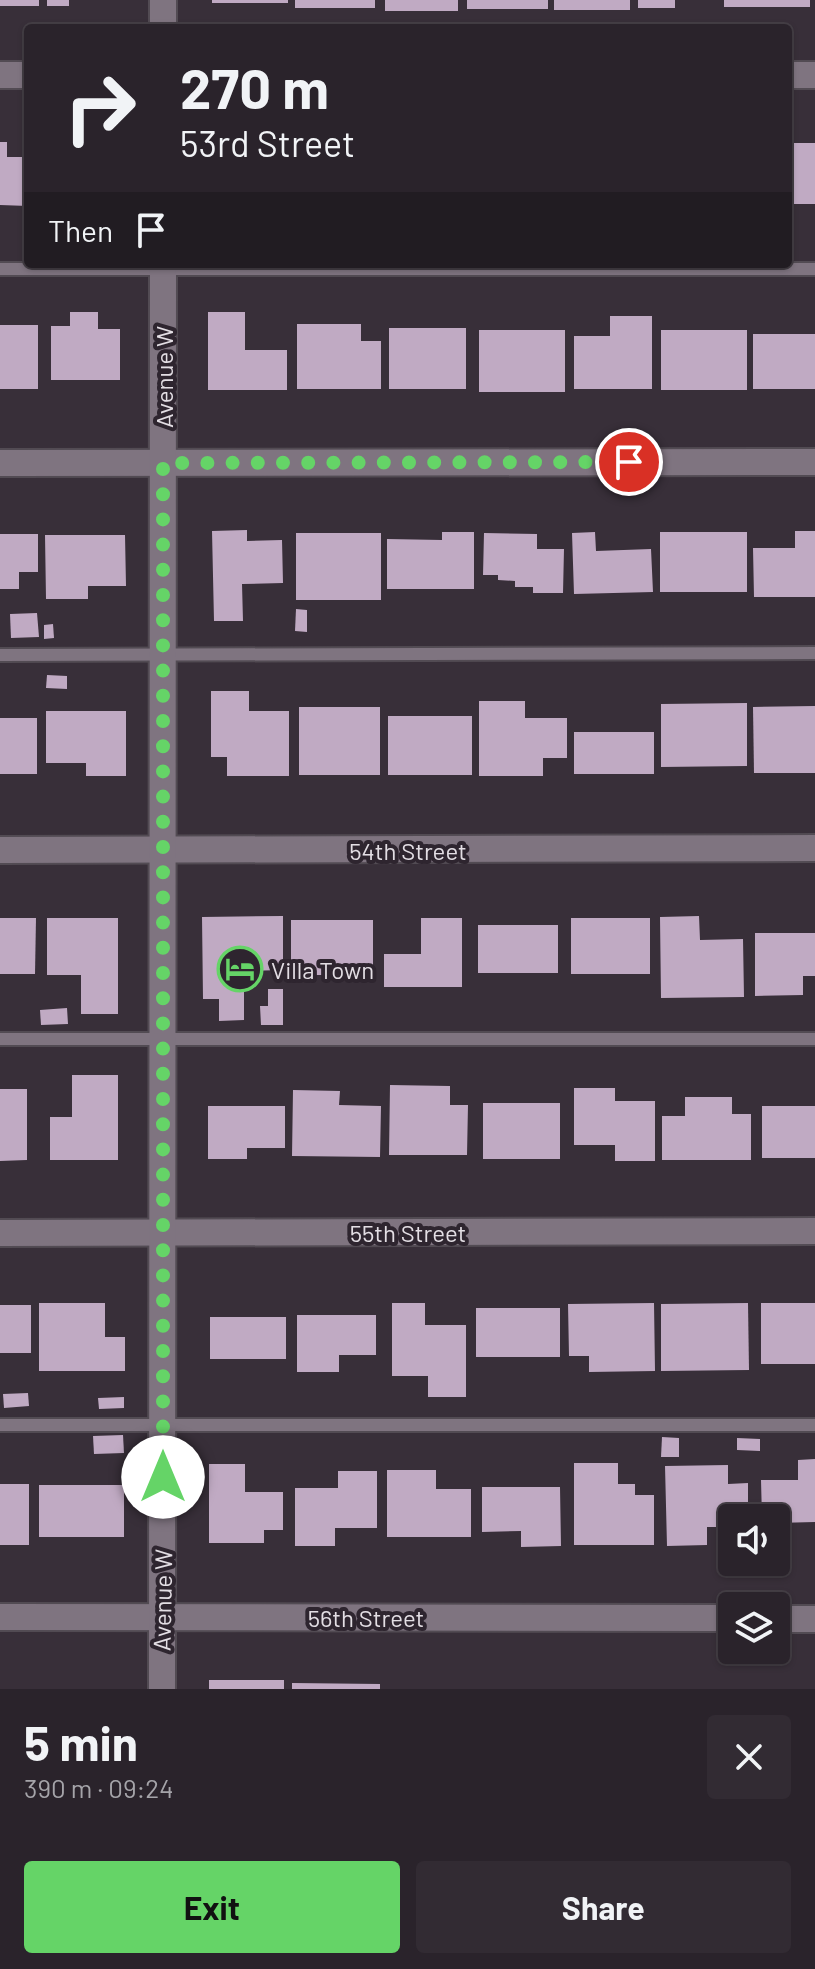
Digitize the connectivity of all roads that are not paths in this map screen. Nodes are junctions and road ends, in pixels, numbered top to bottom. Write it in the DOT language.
graph roads {
  1 [pos="163,0"];
  2 [pos="163,24"];
  3 [pos="0,75"];
  4 [pos="24,75"];
  5 [pos="792,75"];
  6 [pos="815,75"];
  7 [pos="54,268"];
  8 [pos="163,268"];
  9 [pos="598,268"];
  10 [pos="0,269"];
  11 [pos="815,269"];
  12 [pos="815,462"];
  13 [pos="0,463"];
  14 [pos="163,463"];
  15 [pos="815,653"];
  16 [pos="0,655"];
  17 [pos="163,656"];
  18 [pos="815,848"];
  19 [pos="0,850"];
  20 [pos="163,850"];
  21 [pos="0,1039"];
  22 [pos="163,1039"];
  23 [pos="815,1039"];
  24 [pos="815,1231"];
  25 [pos="0,1233"];
  26 [pos="163,1233"];
  27 [pos="0,1425"];
  28 [pos="815,1425"];
  29 [pos="163,1427"];
  30 [pos="0,1617"];
  31 [pos="162,1617"];
  32 [pos="718,1618"];
  33 [pos="790,1619"];
  34 [pos="815,1619"];
  35 [pos="162,1689"];
  1 -- 2 [label="street"];
  3 -- 4 [label="street"];
  5 -- 6 [label="street"];
  7 -- 10 [label="lane"];
  8 -- 14 [label="street, Avenue W"];
  9 -- 11 [label="lane"];
  12 -- 14 [label="street"];
  13 -- 14 [label="street"];
  14 -- 17 [label="street, Avenue W"];
  15 -- 17 [label="lane"];
  16 -- 17 [label="lane"];
  17 -- 20 [label="street, Avenue W"];
  18 -- 20 [label="street, 54th Street"];
  19 -- 20 [label="street, 54th Street"];
  20 -- 22 [label="street, Avenue W"];
  21 -- 22 [label="lane"];
  22 -- 23 [label="lane"];
  22 -- 26 [label="street, Avenue W"];
  24 -- 26 [label="street, 55th Street"];
  25 -- 26 [label="street, 55th Street"];
  26 -- 29 [label="street, Avenue W"];
  27 -- 29 [label="lane"];
  28 -- 29 [label="lane"];
  29 -- 31 [label="street, Avenue W"];
  30 -- 31 [label="street, 56th Street"];
  31 -- 32 [label="street, 56th Street"];
  31 -- 35 [label="street, Avenue W"];
  33 -- 34 [label="street"];
}
